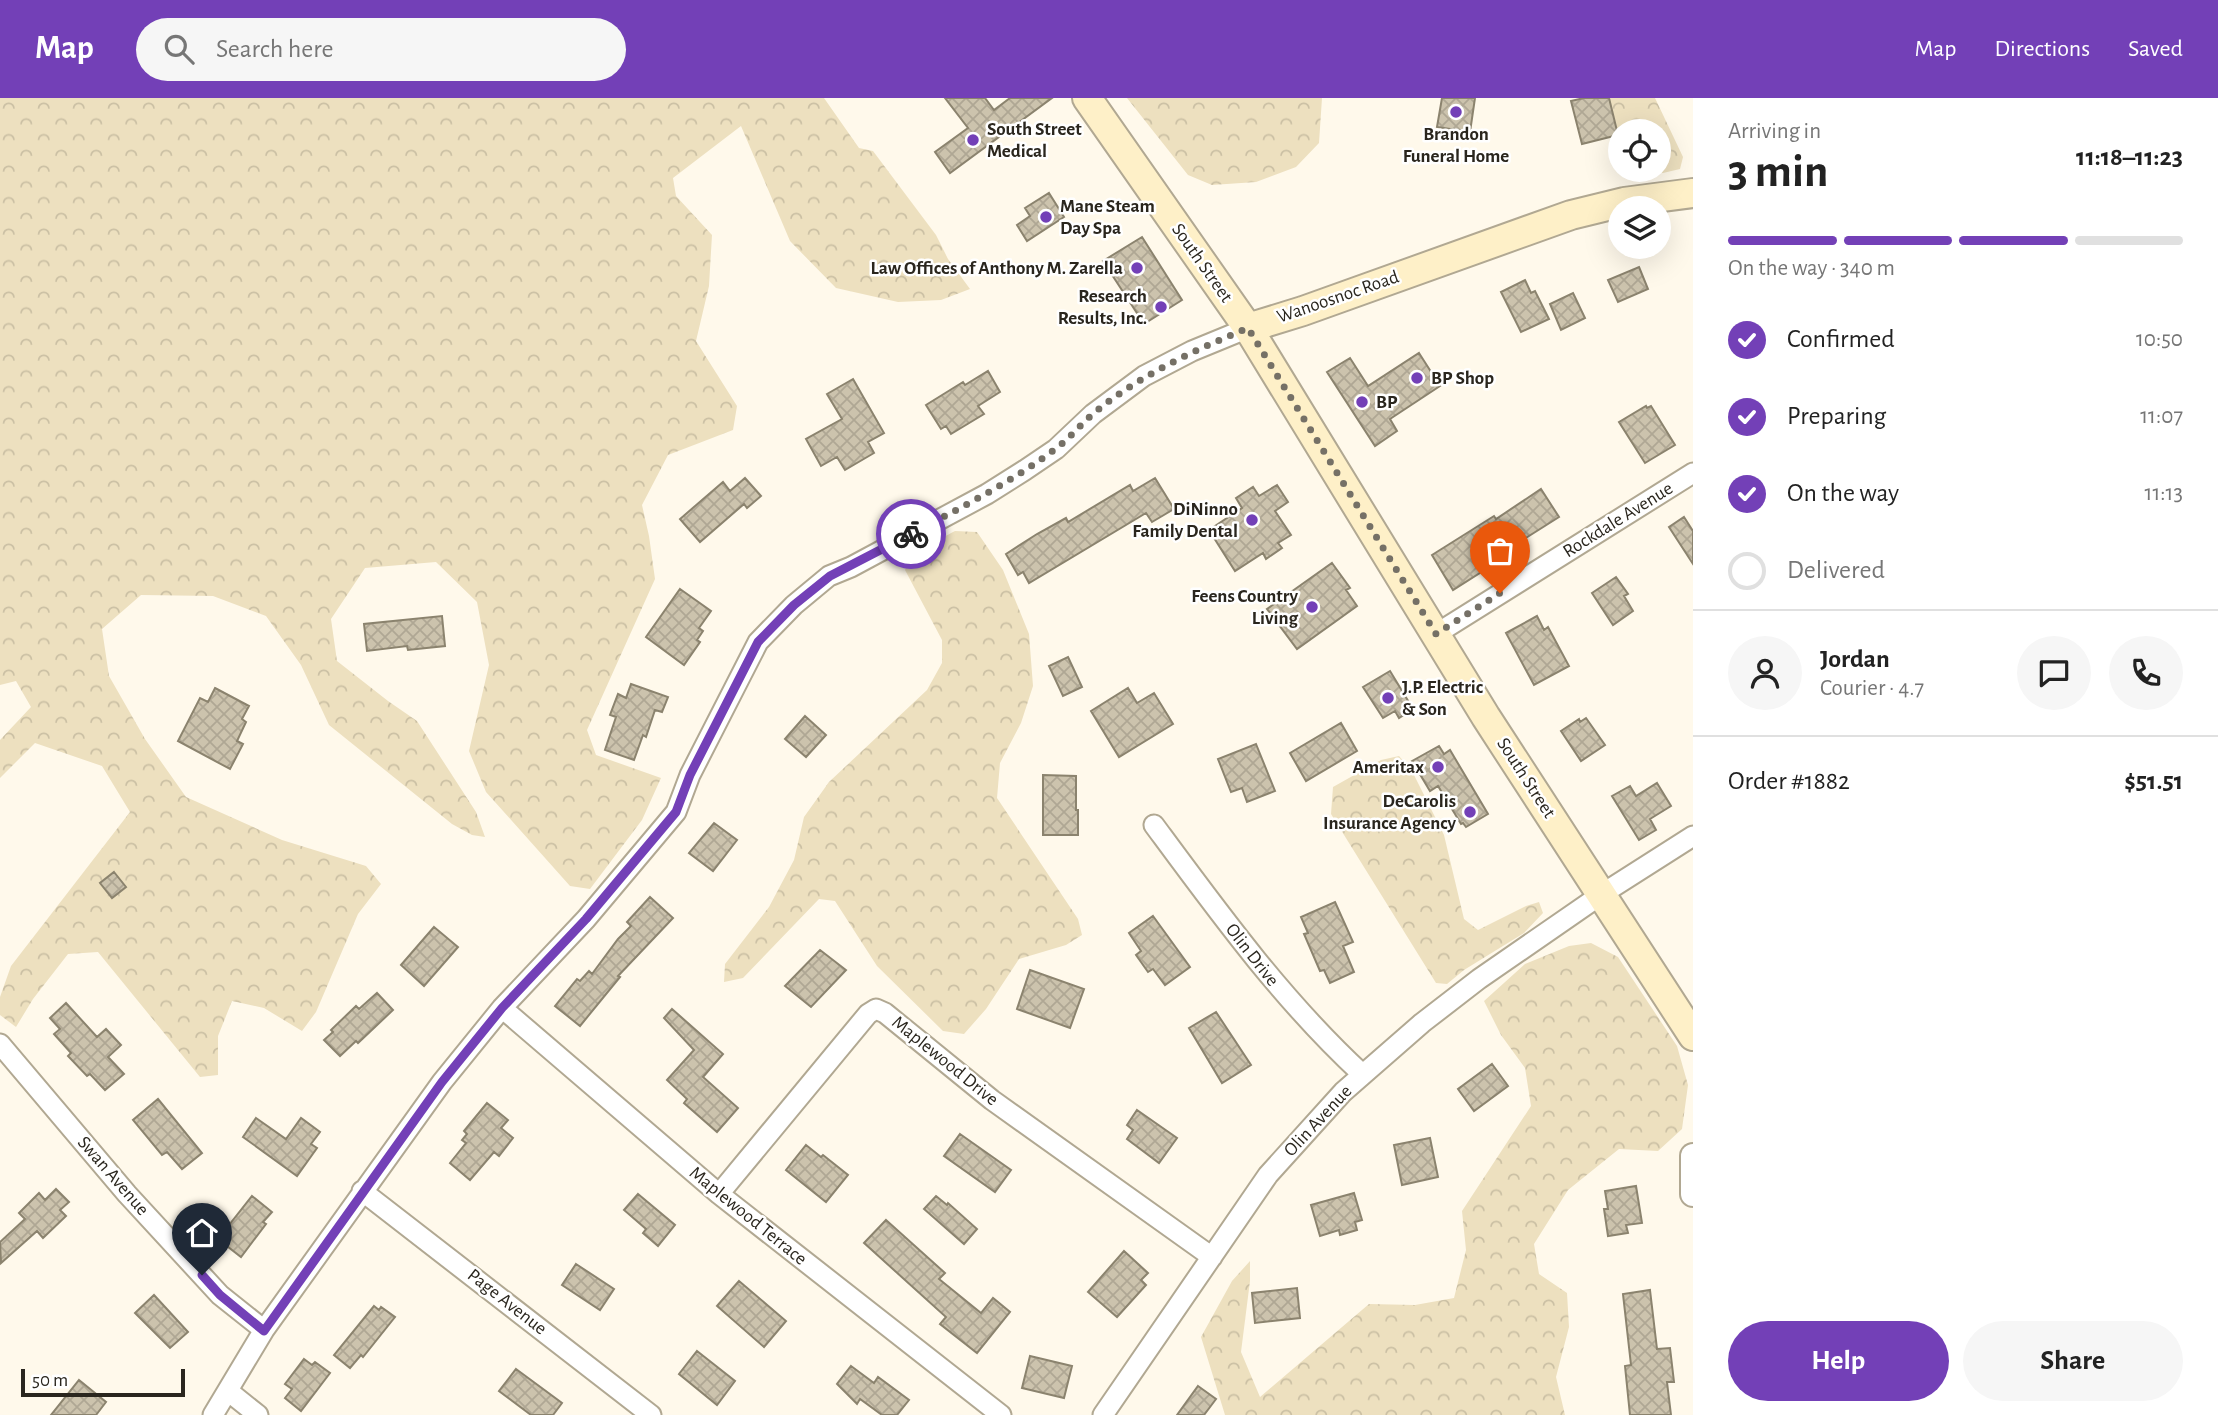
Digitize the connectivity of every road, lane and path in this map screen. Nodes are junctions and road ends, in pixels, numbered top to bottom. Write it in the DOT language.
graph roads {
  1 [pos="1087,98"];
  2 [pos="1693,193"];
  3 [pos="1248,328"];
  4 [pos="1690,482"];
  5 [pos="1436,634"];
  6 [pos="1154,825"];
  7 [pos="1693,836"];
  8 [pos="1602,894"];
  9 [pos="502,1008"];
  10 [pos="1693,1036"];
  11 [pos="0,1044"];
  12 [pos="1362,1074"];
  13 [pos="1693,1156"];
  14 [pos="362,1191"];
  15 [pos="719,1194"];
  16 [pos="1693,1194"];
  17 [pos="1212,1257"];
  18 [pos="264,1331"];
  19 [pos="228,1391"];
  20 [pos="213,1415"];
  21 [pos="258,1415"];
  22 [pos="651,1415"];
  23 [pos="1001,1415"];
  24 [pos="1103,1415"];
  1 -- 3 [label="main road, South Street"];
  2 -- 3 [label="main road, Wanoosnoc Road"];
  3 -- 5 [label="main road, South Street"];
  3 -- 9 [label="street, Wanoosnoc Road"];
  4 -- 5 [label="street, Rockdale Avenue"];
  5 -- 8 [label="main road, South Street"];
  6 -- 12 [label="street, Olin Drive"];
  7 -- 8 [label="street, Olin Avenue"];
  8 -- 10 [label="main road, South Street"];
  8 -- 12 [label="street, Olin Avenue"];
  9 -- 14 [label="street, Wanoosnoc Road"];
  9 -- 15 [label="street, Maplewood Terrace"];
  11 -- 18 [label="street, Swan Avenue"];
  12 -- 17 [label="street, Olin Avenue"];
  13 -- 16 [label="street"];
  14 -- 18 [label="street, Wanoosnoc Road"];
  14 -- 22 [label="street, Page Avenue"];
  15 -- 17 [label="street, Maplewood Drive"];
  15 -- 23 [label="street, Maplewood Terrace"];
  17 -- 24 [label="street, Olin Avenue"];
  18 -- 19 [label="street, Wanoosnoc Road"];
  19 -- 20 [label="street, Wanoosnoc Road"];
  19 -- 21 [label="street"];
}
